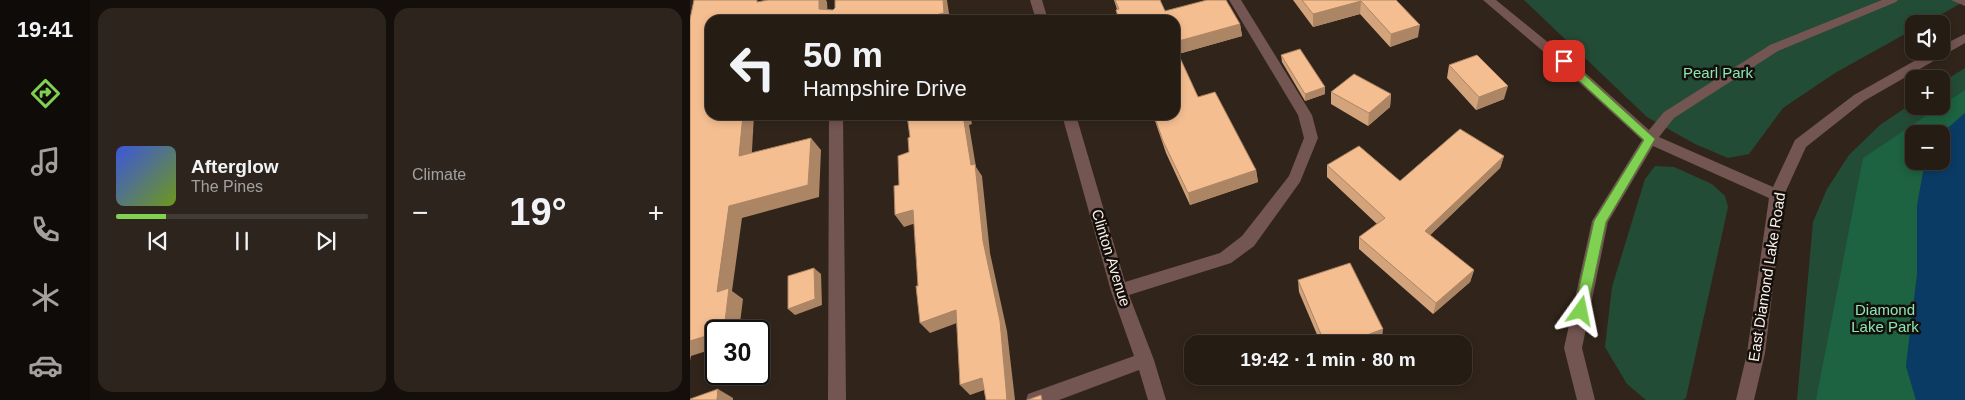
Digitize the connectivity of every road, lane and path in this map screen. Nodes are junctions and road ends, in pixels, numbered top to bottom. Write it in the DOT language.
graph roads {
  1 [pos="1036,0"];
  2 [pos="1236,0"];
  3 [pos="1489,0"];
  4 [pos="1892,0"];
  5 [pos="1957,0"];
  6 [pos="1965,3"];
  7 [pos="1040,15"];
  8 [pos="1965,38"];
  9 [pos="836,120"];
  10 [pos="1070,120"];
  11 [pos="1650,139"];
  12 [pos="1777,195"];
  13 [pos="1119,291"];
  14 [pos="1145,360"];
  15 [pos="837,400"];
  16 [pos="1035,400"];
  17 [pos="1157,400"];
  18 [pos="1586,400"];
  19 [pos="1745,400"];
  1 -- 7 [label="street"];
  2 -- 13 [label="street"];
  3 -- 11 [label="street"];
  4 -- 11 [label="street"];
  5 -- 6 [label="street"];
  8 -- 12 [label="street, East Diamond Lake Road"];
  9 -- 15 [label="street"];
  10 -- 13 [label="street, Clinton Avenue"];
  11 -- 12 [label="street"];
  11 -- 18 [label="street"];
  12 -- 19 [label="street, East Diamond Lake Road"];
  13 -- 14 [label="street, Clinton Avenue"];
  14 -- 16 [label="street"];
  14 -- 17 [label="street, Clinton Avenue"];
}
